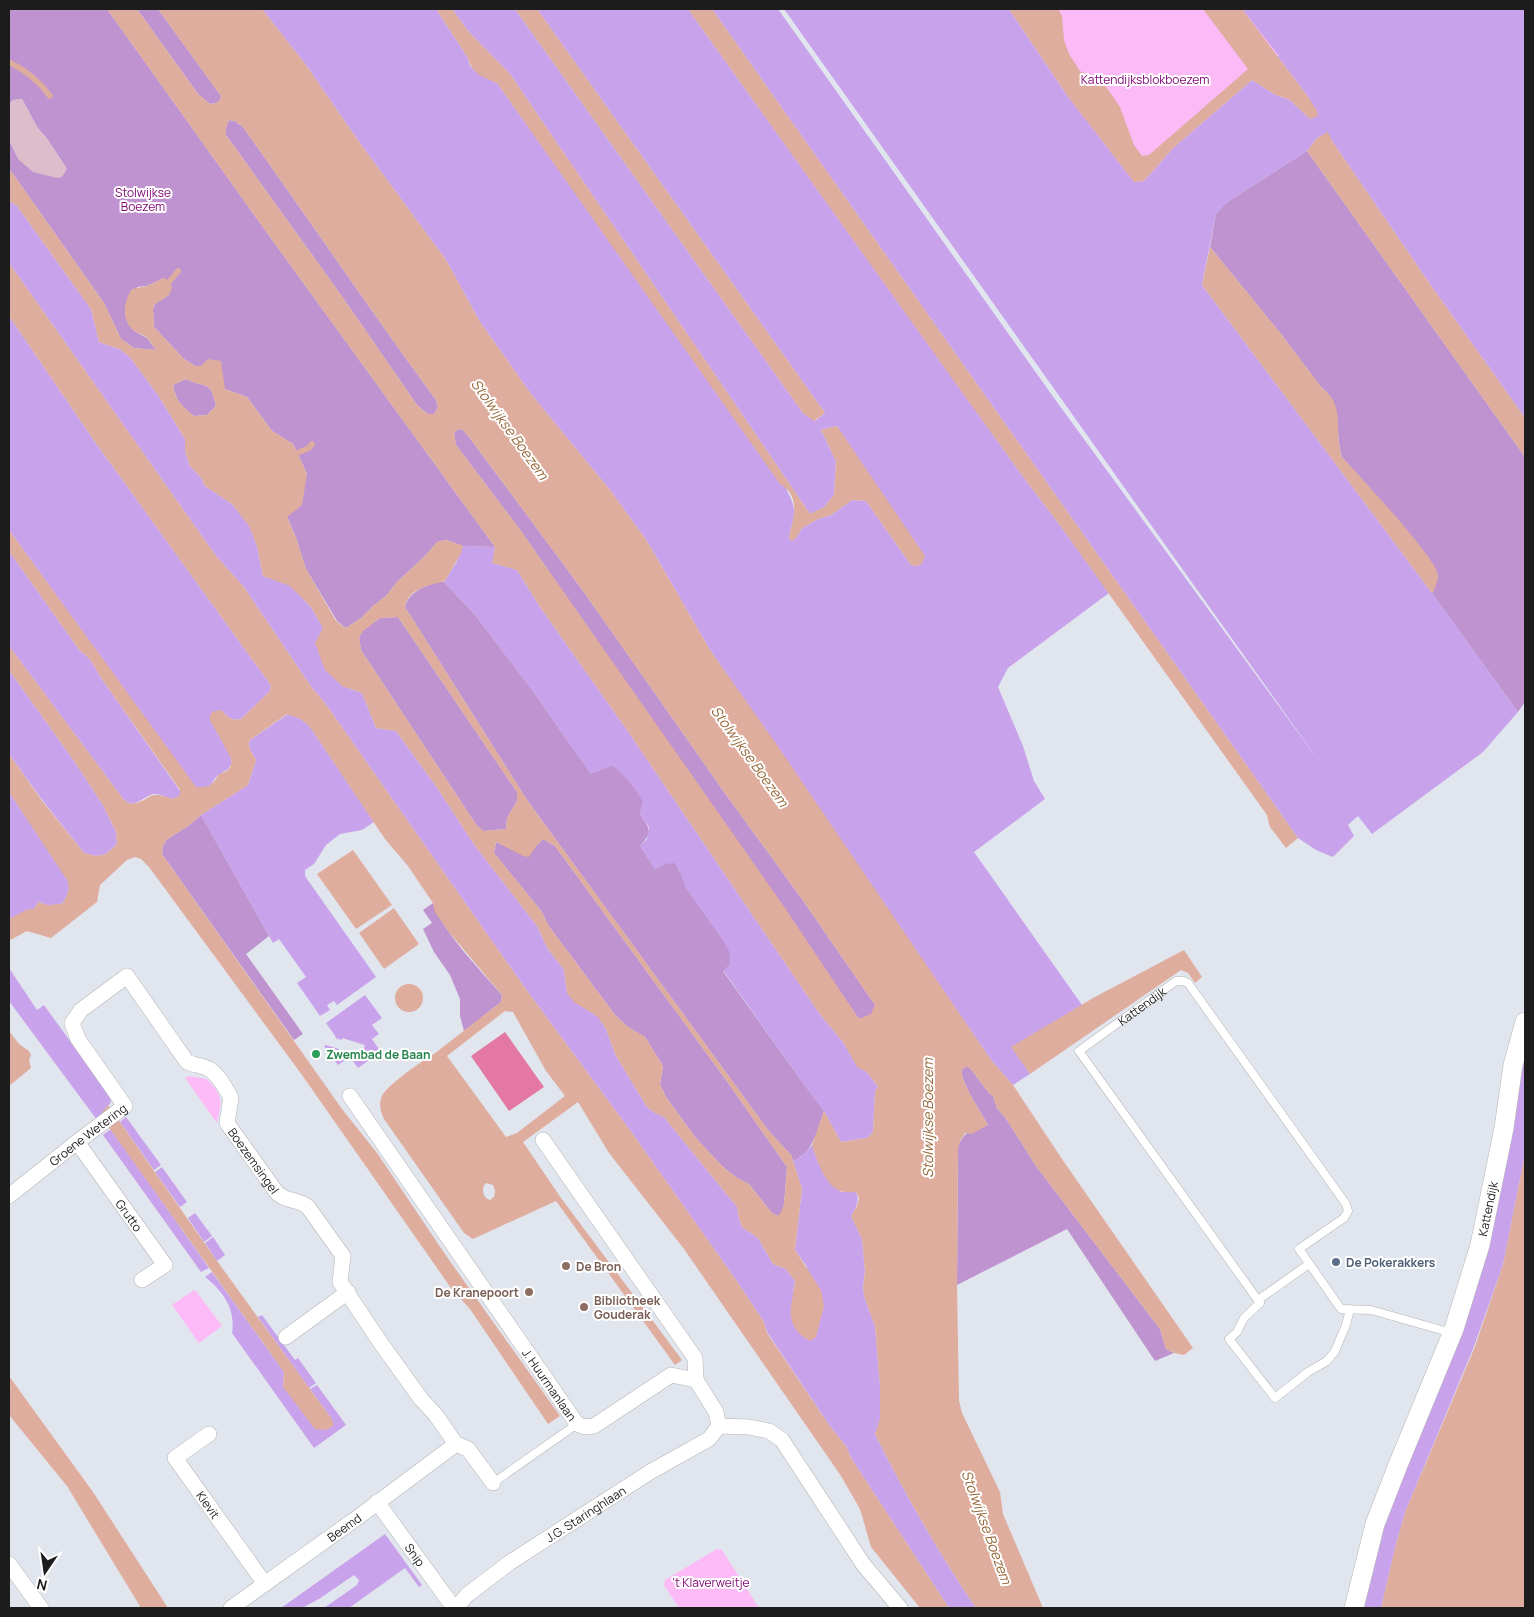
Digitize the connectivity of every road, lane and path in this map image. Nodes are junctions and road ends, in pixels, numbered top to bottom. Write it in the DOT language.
graph roads {
  1 [pos="127,976"];
  2 [pos="1525,1022"];
  3 [pos="350,1096"];
  4 [pos="543,1140"];
  5 [pos="77,1142"];
  6 [pos="9,1196"];
  7 [pos="1309,1264"];
  8 [pos="142,1280"];
  9 [pos="348,1292"];
  10 [pos="1258,1300"];
  11 [pos="1350,1310"];
  12 [pos="1452,1333"];
  13 [pos="286,1337"];
  14 [pos="696,1380"];
  15 [pos="578,1424"];
  16 [pos="719,1426"];
  17 [pos="209,1434"];
  18 [pos="456,1444"];
  19 [pos="493,1483"];
  20 [pos="378,1502"];
  21 [pos="9,1564"];
  22 [pos="265,1584"];
  23 [pos="41,1608"];
  24 [pos="231,1608"];
  25 [pos="455,1608"];
  26 [pos="900,1608"];
  27 [pos="1354,1608"];
  1 -- 5 [label="street, Groene Wetering"];
  1 -- 9 [label="street, Boezemsingel"];
  2 -- 12 [label="street, Kattendijk"];
  3 -- 15 [label="street, J. Huurmanlaan"];
  4 -- 14 [label="street"];
  5 -- 6 [label="street, Groene Wetering"];
  5 -- 8 [label="street, Grutto"];
  7 -- 10 [label="lane"];
  7 -- 10 [label="lane, Kattendijk"];
  7 -- 11 [label="lane, Kattendijk"];
  9 -- 13 [label="street"];
  9 -- 18 [label="street, Boezemsingel"];
  10 -- 11 [label="lane"];
  11 -- 12 [label="lane"];
  12 -- 27 [label="street, Kattendijk"];
  14 -- 15 [label="street, J. Huurmanlaan"];
  14 -- 16 [label="street"];
  15 -- 19 [label="lane"];
  16 -- 25 [label="street, J.G. Staringhlaan"];
  16 -- 26 [label="street"];
  17 -- 22 [label="street, Kievit"];
  18 -- 19 [label="street, Boezemsingel"];
  18 -- 20 [label="street, Beemd"];
  20 -- 22 [label="street, Beemd"];
  20 -- 25 [label="street, Snip"];
  21 -- 23 [label="street"];
  22 -- 24 [label="street, Beemd"];
}
